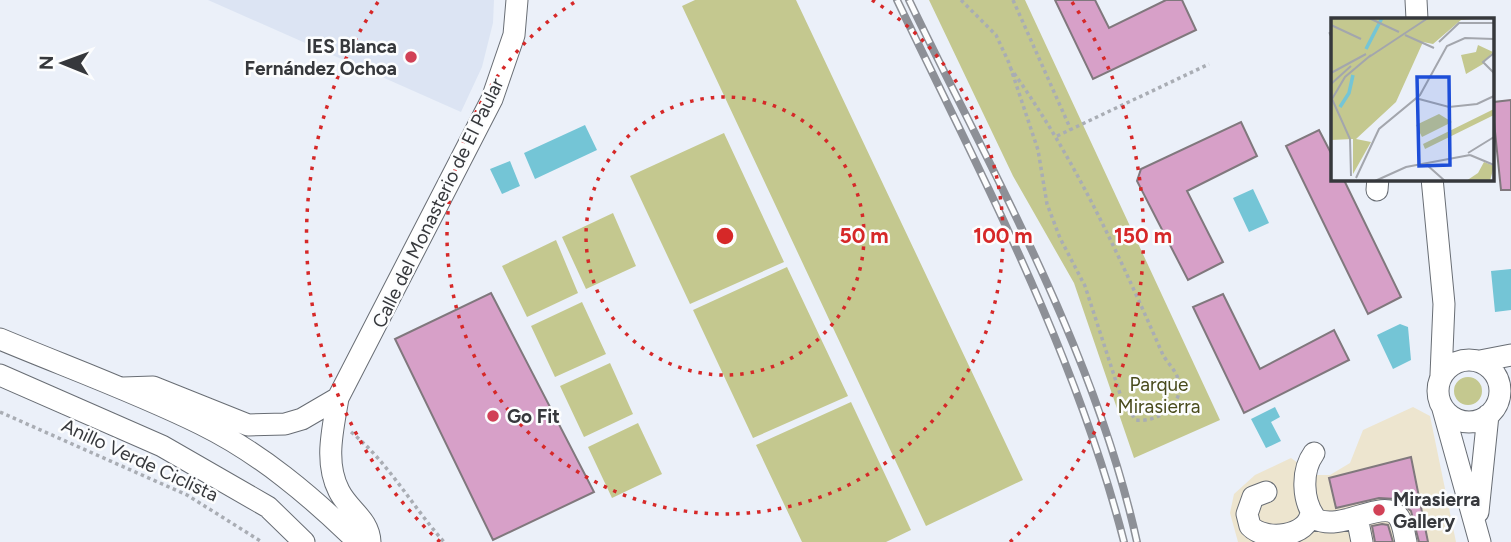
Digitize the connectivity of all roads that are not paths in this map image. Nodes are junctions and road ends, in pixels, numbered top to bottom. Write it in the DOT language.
graph roads {
  1 [pos="517,0"];
  2 [pos="1416,0"];
  3 [pos="1417,18"];
  4 [pos="1432,180"];
  5 [pos="1444,304"];
  6 [pos="0,339"];
  7 [pos="1511,355"];
  8 [pos="1476,360"];
  9 [pos="0,375"];
  10 [pos="1441,375"];
  11 [pos="119,389"];
  12 [pos="338,398"];
  13 [pos="1499,401"];
  14 [pos="1443,409"];
  15 [pos="1314,453"];
  16 [pos="1266,492"];
  17 [pos="1357,517"];
  18 [pos="1307,521"];
  19 [pos="1479,537"];
  20 [pos="304,542"];
  21 [pos="358,542"];
  22 [pos="370,542"];
  23 [pos="1362,542"];
  24 [pos="1406,542"];
  1 -- 12 [label="street, Calle del Monasterio de El Paular"];
  2 -- 3 [label="street"];
  4 -- 5 [label="street"];
  5 -- 8 [label="street"];
  5 -- 10 [label="street"];
  6 -- 11 [label="street"];
  7 -- 8 [label="street"];
  8 -- 10 [label="street"];
  8 -- 13 [label="street"];
  9 -- 20 [label="street"];
  10 -- 14 [label="street"];
  11 -- 12 [label="street"];
  11 -- 21 [label="street"];
  12 -- 22 [label="street, Calle del Monasterio de El Paular"];
  13 -- 14 [label="street"];
  13 -- 19 [label="street"];
  14 -- 19 [label="street"];
  15 -- 18 [label="street"];
  16 -- 18 [label="street"];
  17 -- 18 [label="street"];
  17 -- 23 [label="street"];
  17 -- 24 [label="street"];
}
